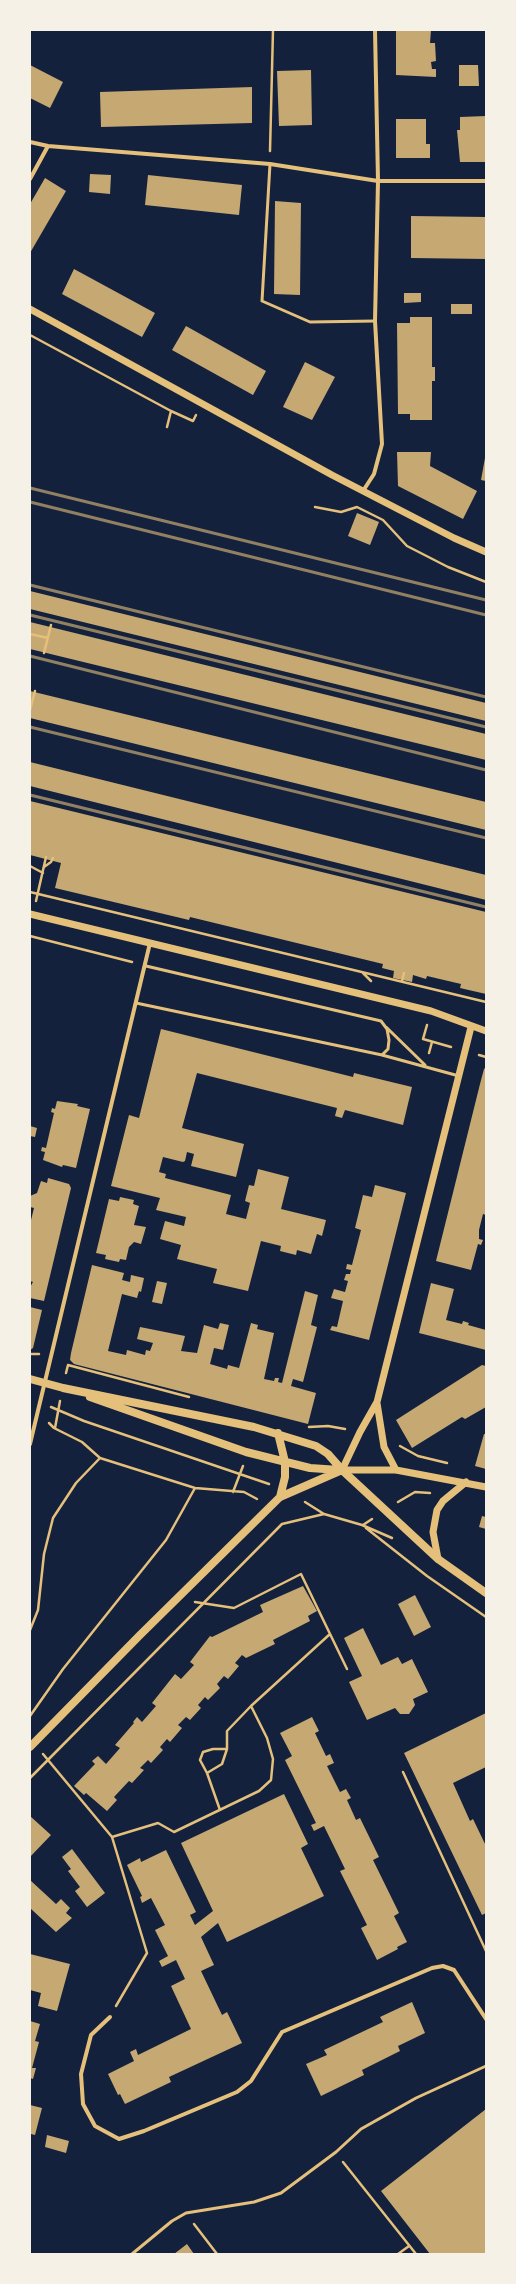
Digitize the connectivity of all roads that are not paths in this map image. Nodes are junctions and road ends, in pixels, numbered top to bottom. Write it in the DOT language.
graph roads {
  1 [pos="375,30"];
  2 [pos="30,142"];
  3 [pos="48,146"];
  4 [pos="270,164"];
  5 [pos="30,179"];
  6 [pos="486,181"];
  7 [pos="378,182"];
  8 [pos="30,309"];
  9 [pos="375,321"];
  10 [pos="363,491"];
  11 [pos="486,552"];
  12 [pos="30,914"];
  13 [pos="150,943"];
  14 [pos="146,966"];
  15 [pos="136,1003"];
  16 [pos="381,1021"];
  17 [pos="472,1027"];
  18 [pos="486,1031"];
  19 [pos="382,1055"];
  20 [pos="426,1066"];
  21 [pos="460,1076"];
  22 [pos="30,1379"];
  23 [pos="44,1383"];
  24 [pos="63,1388"];
  25 [pos="377,1402"];
  26 [pos="278,1433"];
  27 [pos="30,1444"];
  28 [pos="285,1462"];
  29 [pos="342,1470"];
  30 [pos="396,1470"];
  31 [pos="466,1482"];
  32 [pos="486,1487"];
  33 [pos="284,1493"];
  34 [pos="438,1559"];
  35 [pos="486,1593"];
  36 [pos="32,1746"];
  37 [pos="110,2017"];
  38 [pos="486,2019"];
  39 [pos="486,2066"];
  40 [pos="132,2254"];
  1 -- 7 [label="street"];
  2 -- 3 [label="street"];
  3 -- 4 [label="street"];
  3 -- 5 [label="street"];
  4 -- 7 [label="street"];
  4 -- 9 [label="lane"];
  6 -- 7 [label="street"];
  7 -- 9 [label="street"];
  8 -- 10 [label="street"];
  9 -- 10 [label="street"];
  10 -- 11 [label="street"];
  12 -- 13 [label="street"];
  13 -- 14 [label="street"];
  13 -- 17 [label="street"];
  14 -- 15 [label="street"];
  14 -- 16 [label="lane"];
  15 -- 19 [label="lane"];
  15 -- 23 [label="street"];
  16 -- 19 [label="lane"];
  16 -- 20 [label="lane"];
  17 -- 18 [label="street"];
  17 -- 21 [label="street"];
  19 -- 20 [label="lane"];
  20 -- 21 [label="lane"];
  21 -- 25 [label="street"];
  22 -- 23 [label="main road"];
  23 -- 24 [label="main road"];
  23 -- 27 [label="street"];
  24 -- 26 [label="main road"];
  24 -- 28 [label="main road"];
  25 -- 29 [label="street"];
  25 -- 30 [label="street"];
  26 -- 28 [label="main road"];
  26 -- 29 [label="main road"];
  28 -- 29 [label="main road"];
  28 -- 33 [label="main road"];
  29 -- 30 [label="street"];
  29 -- 33 [label="main road"];
  29 -- 34 [label="main road"];
  30 -- 31 [label="street"];
  31 -- 32 [label="street"];
  31 -- 34 [label="street"];
  33 -- 36 [label="main road"];
  34 -- 35 [label="main road"];
  37 -- 38 [label="street"];
  39 -- 40 [label="lane"];
}
